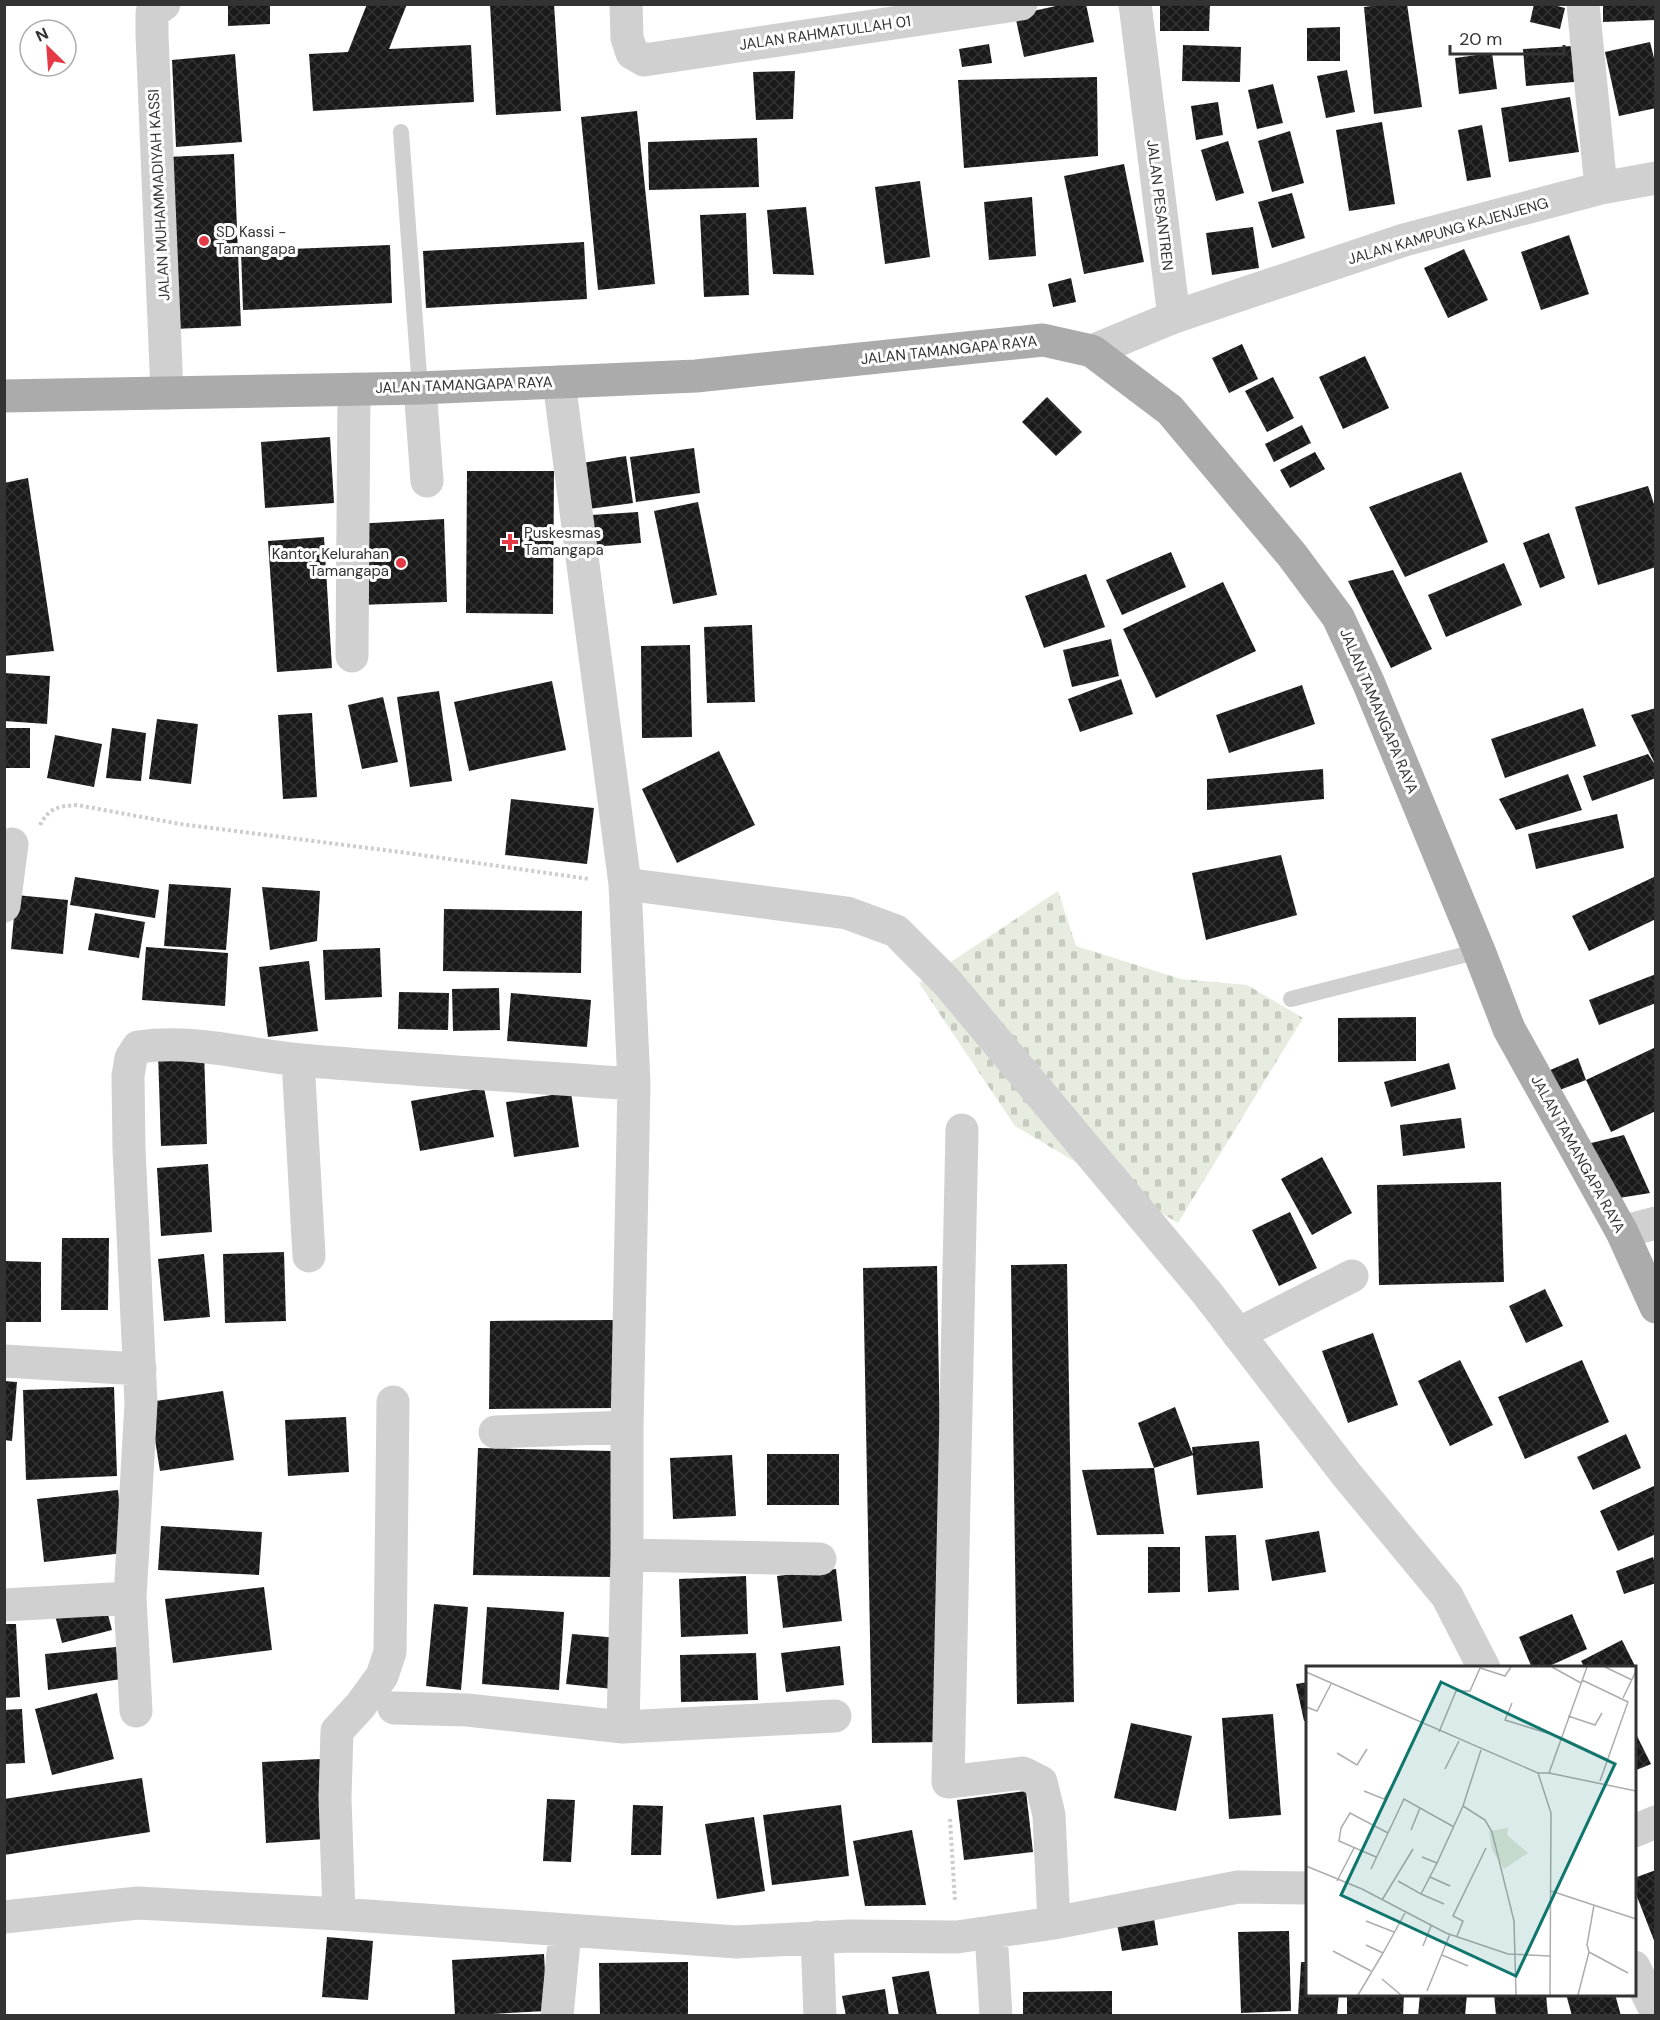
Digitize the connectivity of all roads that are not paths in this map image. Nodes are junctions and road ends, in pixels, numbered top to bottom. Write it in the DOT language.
graph roads {
  1 [pos="164,4"];
  2 [pos="626,4"];
  3 [pos="1021,4"];
  4 [pos="1135,4"];
  5 [pos="1583,4"];
  6 [pos="401,132"];
  7 [pos="1656,178"];
  8 [pos="1601,188"];
  9 [pos="1174,317"];
  10 [pos="1092,351"];
  11 [pos="559,382"];
  12 [pos="420,388"];
  13 [pos="354,389"];
  14 [pos="168,393"];
  15 [pos="4,396"];
  16 [pos="427,481"];
  17 [pos="352,656"];
  18 [pos="12,844"];
  19 [pos="625,884"];
  20 [pos="4,906"];
  21 [pos="1479,951"];
  22 [pos="1291,999"];
  23 [pos="298,1060"];
  24 [pos="634,1084"];
  25 [pos="962,1131"];
  26 [pos="1656,1223"];
  27 [pos="1622,1232"];
  28 [pos="309,1256"];
  29 [pos="1352,1276"];
  30 [pos="1656,1307"];
  31 [pos="1238,1334"];
  32 [pos="4,1360"];
  33 [pos="140,1369"];
  34 [pos="393,1402"];
  35 [pos="627,1427"];
  36 [pos="495,1432"];
  37 [pos="627,1555"];
  38 [pos="820,1559"];
  39 [pos="130,1598"];
  40 [pos="4,1605"];
  41 [pos="1483,1666"];
  42 [pos="394,1708"];
  43 [pos="136,1712"];
  44 [pos="836,1716"];
  45 [pos="623,1727"];
  46 [pos="1656,1822"];
  47 [pos="1636,1831"];
  48 [pos="1306,1888"];
  49 [pos="339,1914"];
  50 [pos="4,1917"];
  51 [pos="1054,1923"];
  52 [pos="565,1930"];
  53 [pos="991,1932"];
  54 [pos="817,1937"];
  55 [pos="1636,1969"];
  56 [pos="1656,2011"];
  57 [pos="557,2016"];
  58 [pos="820,2016"];
  59 [pos="996,2016"];
  1 -- 14 [label="street, JALAN MUHAMMADIYAH KASSI"];
  2 -- 3 [label="street, JALAN RAHMATULLAH 01"];
  4 -- 9 [label="street, JALAN PESANTREN"];
  5 -- 8 [label="street"];
  6 -- 12 [label="lane"];
  7 -- 8 [label="street, JALAN KAMPUNG KAJENJENG"];
  8 -- 9 [label="street, JALAN KAMPUNG KAJENJENG"];
  9 -- 10 [label="street"];
  10 -- 11 [label="main road, JALAN TAMANGAPA RAYA"];
  10 -- 21 [label="main road, JALAN TAMANGAPA RAYA"];
  11 -- 12 [label="main road, JALAN TAMANGAPA RAYA"];
  11 -- 19 [label="street"];
  12 -- 13 [label="main road, JALAN TAMANGAPA RAYA"];
  12 -- 16 [label="street"];
  13 -- 14 [label="main road, JALAN TAMANGAPA RAYA"];
  13 -- 17 [label="street"];
  14 -- 15 [label="main road, JALAN TAMANGAPA RAYA"];
  18 -- 20 [label="street"];
  19 -- 24 [label="street"];
  19 -- 31 [label="street"];
  21 -- 22 [label="lane"];
  21 -- 27 [label="main road, JALAN TAMANGAPA RAYA"];
  23 -- 24 [label="street"];
  23 -- 28 [label="street"];
  23 -- 33 [label="street"];
  24 -- 35 [label="street"];
  25 -- 51 [label="street"];
  26 -- 27 [label="street"];
  27 -- 30 [label="main road, JALAN TAMANGAPA RAYA"];
  29 -- 31 [label="street"];
  31 -- 41 [label="street"];
  32 -- 33 [label="street"];
  33 -- 39 [label="street"];
  34 -- 49 [label="street"];
  35 -- 36 [label="street"];
  35 -- 37 [label="street"];
  37 -- 38 [label="street"];
  37 -- 45 [label="street"];
  39 -- 40 [label="street"];
  39 -- 43 [label="street"];
  42 -- 45 [label="street"];
  44 -- 45 [label="street"];
  46 -- 47 [label="street"];
  48 -- 51 [label="street"];
  49 -- 50 [label="street"];
  49 -- 52 [label="street"];
  51 -- 53 [label="street"];
  52 -- 54 [label="street"];
  52 -- 57 [label="street"];
  53 -- 54 [label="street"];
  53 -- 59 [label="street"];
  54 -- 58 [label="street"];
  55 -- 56 [label="street"];
}
